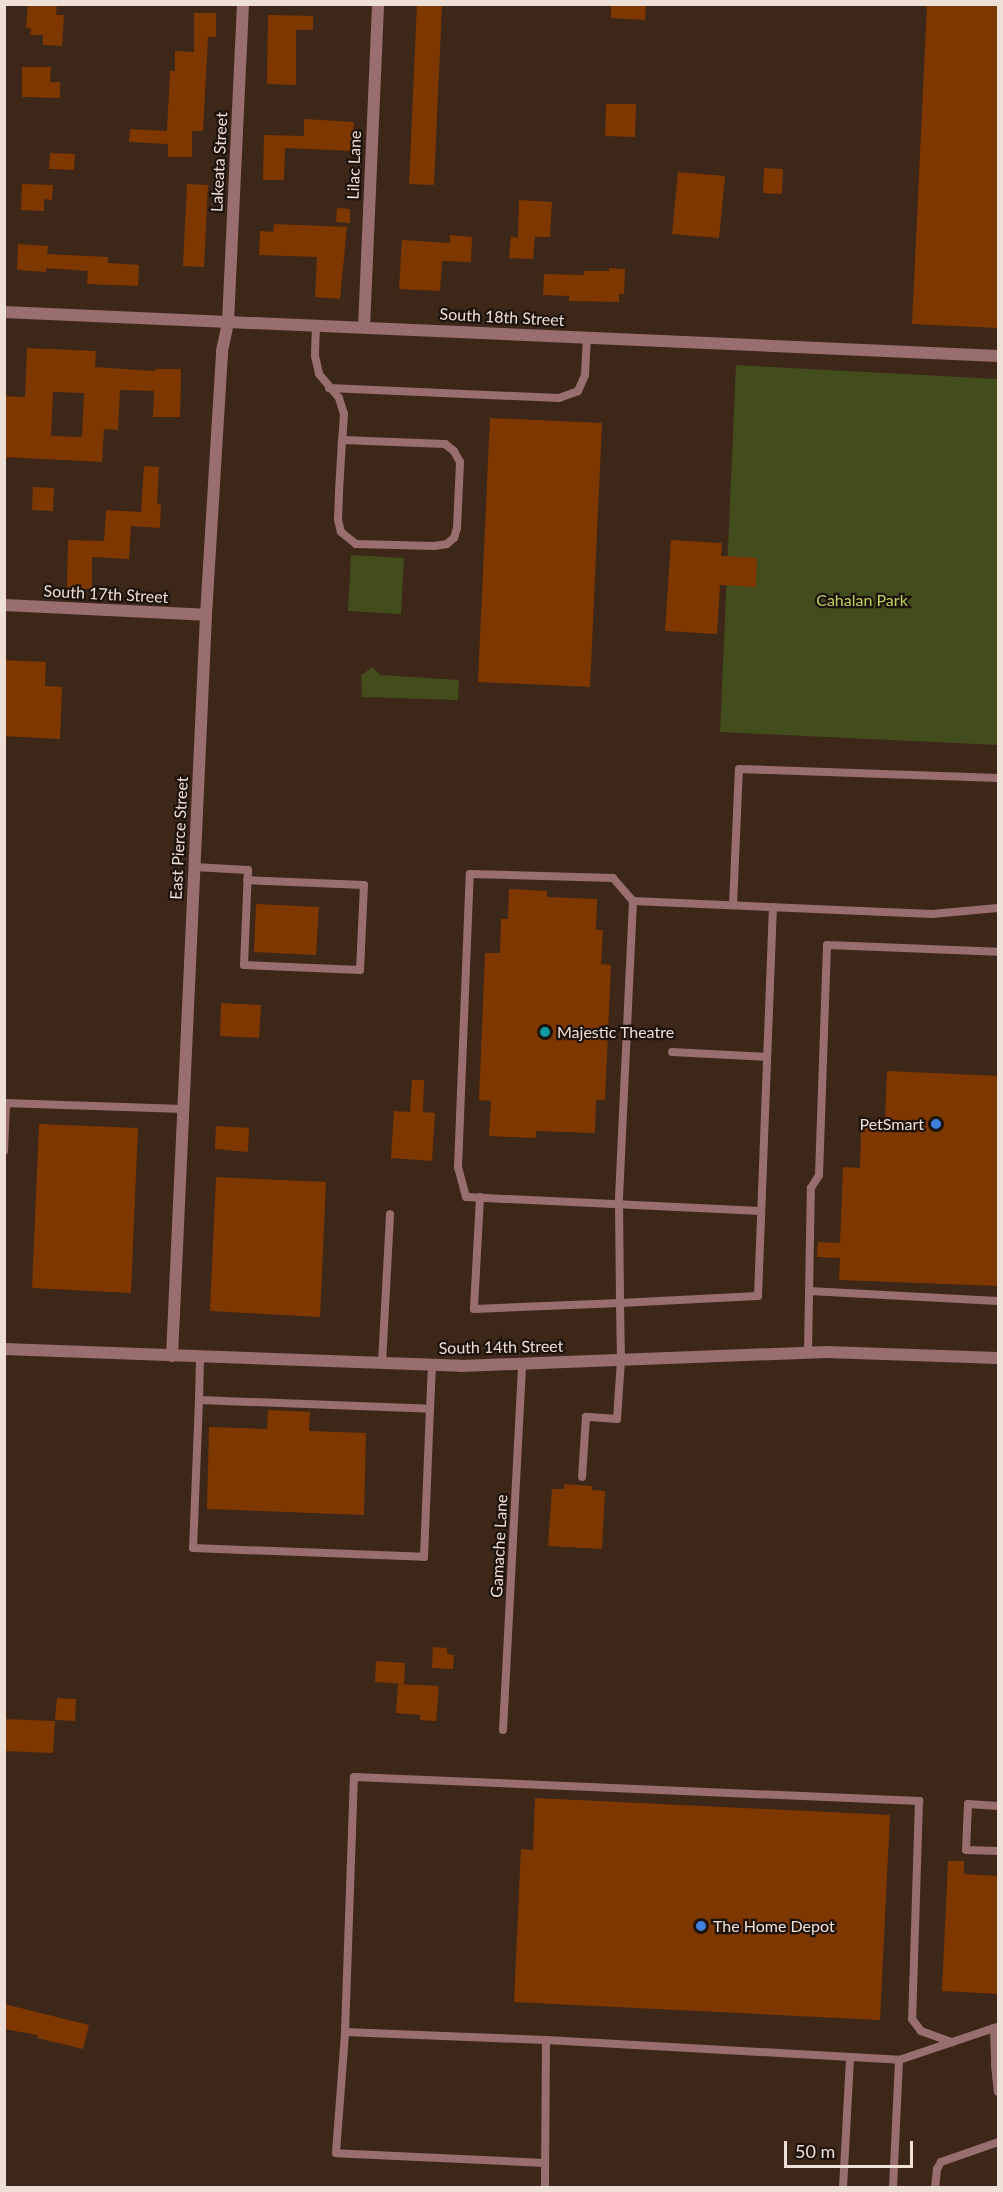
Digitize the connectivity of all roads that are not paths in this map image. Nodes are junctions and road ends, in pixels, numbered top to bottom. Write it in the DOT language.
graph roads {
  1 [pos="243,4"];
  2 [pos="378,4"];
  3 [pos="4,312"];
  4 [pos="228,322"];
  5 [pos="316,325"];
  6 [pos="364,327"];
  7 [pos="587,337"];
  8 [pos="999,356"];
  9 [pos="329,388"];
  10 [pos="342,440"];
  11 [pos="4,605"];
  12 [pos="206,615"];
  13 [pos="999,778"];
  14 [pos="194,867"];
  15 [pos="248,880"];
  16 [pos="633,901"];
  17 [pos="733,905"];
  18 [pos="773,907"];
  19 [pos="999,908"];
  20 [pos="999,952"];
  21 [pos="672,1052"];
  22 [pos="767,1057"];
  23 [pos="5,1103"];
  24 [pos="183,1109"];
  25 [pos="4,1151"];
  26 [pos="480,1197"];
  27 [pos="619,1203"];
  28 [pos="761,1211"];
  29 [pos="390,1214"];
  30 [pos="809,1291"];
  31 [pos="999,1301"];
  32 [pos="620,1303"];
  33 [pos="4,1349"];
  34 [pos="807,1352"];
  35 [pos="172,1356"];
  36 [pos="200,1357"];
  37 [pos="999,1358"];
  38 [pos="621,1360"];
  39 [pos="382,1363"];
  40 [pos="522,1363"];
  41 [pos="432,1365"];
  42 [pos="199,1400"];
  43 [pos="430,1409"];
  44 [pos="582,1477"];
  45 [pos="503,1730"];
  46 [pos="999,1806"];
  47 [pos="999,1851"];
  48 [pos="996,2027"];
  49 [pos="345,2032"];
  50 [pos="546,2040"];
  51 [pos="952,2042"];
  52 [pos="850,2058"];
  53 [pos="899,2060"];
  54 [pos="997,2065"];
  55 [pos="999,2092"];
  56 [pos="999,2142"];
  57 [pos="545,2163"];
  58 [pos="545,2187"];
  59 [pos="843,2187"];
  60 [pos="893,2187"];
  61 [pos="935,2187"];
  1 -- 4 [label="street, Lakeata Street"];
  2 -- 6 [label="street, Lilac Lane"];
  3 -- 4 [label="street, South 18th Street"];
  4 -- 5 [label="street, South 18th Street"];
  4 -- 12 [label="street, East Pierce Street"];
  5 -- 6 [label="street, South 18th Street"];
  5 -- 9 [label="lane"];
  6 -- 7 [label="street, South 18th Street"];
  7 -- 8 [label="street, South 18th Street"];
  7 -- 9 [label="lane"];
  9 -- 10 [label="lane"];
  10 -- 10 [label="lane"];
  11 -- 12 [label="street, South 17th Street"];
  12 -- 14 [label="street, East Pierce Street"];
  13 -- 17 [label="lane"];
  14 -- 15 [label="lane"];
  14 -- 24 [label="street, East Pierce Street"];
  15 -- 15 [label="lane"];
  16 -- 17 [label="lane"];
  16 -- 26 [label="lane"];
  16 -- 27 [label="lane"];
  17 -- 18 [label="lane"];
  18 -- 19 [label="lane"];
  18 -- 22 [label="lane"];
  20 -- 30 [label="lane"];
  21 -- 22 [label="lane"];
  22 -- 28 [label="lane"];
  23 -- 24 [label="lane"];
  23 -- 25 [label="lane"];
  24 -- 35 [label="street, East Pierce Street"];
  26 -- 27 [label="lane"];
  26 -- 32 [label="lane"];
  27 -- 28 [label="lane"];
  27 -- 32 [label="lane"];
  28 -- 32 [label="lane"];
  29 -- 39 [label="lane"];
  30 -- 31 [label="lane"];
  30 -- 34 [label="lane"];
  32 -- 38 [label="lane"];
  33 -- 35 [label="street, South 14th Street"];
  34 -- 37 [label="street, South 14th Street"];
  34 -- 38 [label="street, South 14th Street"];
  35 -- 36 [label="street, South 14th Street"];
  36 -- 39 [label="street, South 14th Street"];
  36 -- 42 [label="lane"];
  38 -- 40 [label="street, South 14th Street"];
  38 -- 44 [label="lane"];
  39 -- 41 [label="street, South 14th Street"];
  40 -- 41 [label="street, South 14th Street"];
  40 -- 45 [label="lane, Gamache Lane"];
  41 -- 43 [label="lane"];
  42 -- 43 [label="lane"];
  42 -- 43 [label="lane"];
  46 -- 47 [label="lane"];
  48 -- 51 [label="lane"];
  48 -- 54 [label="lane"];
  49 -- 50 [label="lane"];
  49 -- 51 [label="lane"];
  49 -- 57 [label="lane"];
  50 -- 52 [label="lane"];
  50 -- 57 [label="lane"];
  51 -- 53 [label="lane"];
  52 -- 53 [label="lane"];
  52 -- 59 [label="lane"];
  53 -- 60 [label="lane"];
  54 -- 55 [label="lane"];
  56 -- 61 [label="lane"];
  57 -- 58 [label="lane"];
}
